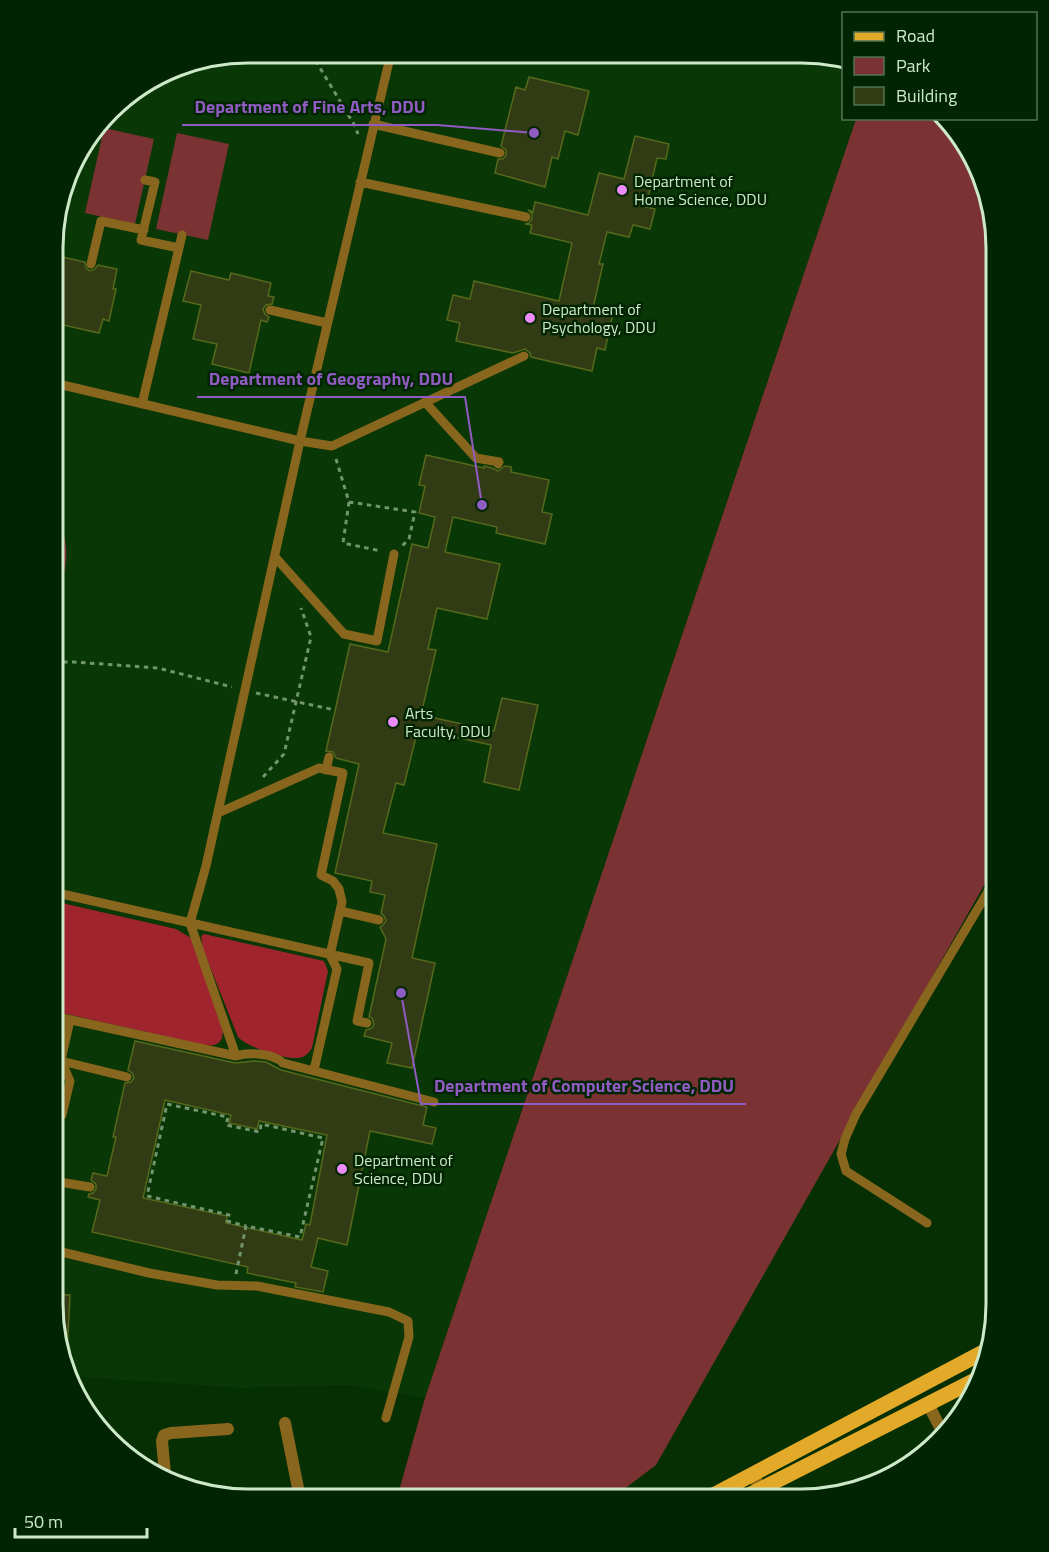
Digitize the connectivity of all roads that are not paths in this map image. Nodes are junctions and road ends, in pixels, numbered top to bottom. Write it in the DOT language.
graph roads {
  1 [pos="388,63"];
  2 [pos="373,124"];
  3 [pos="500,153"];
  4 [pos="145,180"];
  5 [pos="360,182"];
  6 [pos="526,217"];
  7 [pos="144,230"];
  8 [pos="182,234"];
  9 [pos="179,248"];
  10 [pos="91,264"];
  11 [pos="270,310"];
  12 [pos="327,322"];
  13 [pos="524,356"];
  14 [pos="63,385"];
  15 [pos="425,402"];
  16 [pos="142,404"];
  17 [pos="300,441"];
  18 [pos="498,464"];
  19 [pos="394,554"];
  20 [pos="275,557"];
  21 [pos="329,757"];
  22 [pos="326,770"];
  23 [pos="218,813"];
  24 [pos="63,894"];
  25 [pos="986,895"];
  26 [pos="340,912"];
  27 [pos="379,920"];
  28 [pos="190,923"];
  29 [pos="330,955"];
  30 [pos="63,1018"];
  31 [pos="70,1020"];
  32 [pos="367,1023"];
  33 [pos="63,1052"];
  34 [pos="236,1056"];
  35 [pos="63,1061"];
  36 [pos="63,1065"];
  37 [pos="314,1070"];
  38 [pos="127,1077"];
  39 [pos="434,1102"];
  40 [pos="63,1110"];
  41 [pos="63,1183"];
  42 [pos="90,1187"];
  43 [pos="927,1223"];
  44 [pos="63,1252"];
  45 [pos="979,1354"];
  46 [pos="968,1383"];
  47 [pos="928,1404"];
  48 [pos="386,1418"];
  49 [pos="285,1423"];
  50 [pos="940,1426"];
  51 [pos="228,1428"];
  52 [pos="165,1469"];
  53 [pos="754,1473"];
  54 [pos="298,1489"];
  55 [pos="724,1489"];
  56 [pos="759,1489"];
  57 [pos="770,1489"];
  1 -- 2 [label="lane"];
  2 -- 3 [label="lane"];
  2 -- 5 [label="lane"];
  4 -- 7 [label="lane"];
  5 -- 6 [label="lane"];
  5 -- 12 [label="lane"];
  7 -- 9 [label="lane"];
  7 -- 10 [label="lane"];
  8 -- 9 [label="lane"];
  9 -- 16 [label="lane"];
  11 -- 12 [label="lane"];
  12 -- 17 [label="lane"];
  13 -- 15 [label="lane"];
  14 -- 16 [label="lane"];
  15 -- 17 [label="lane"];
  15 -- 18 [label="lane"];
  16 -- 17 [label="lane"];
  17 -- 20 [label="lane"];
  19 -- 20 [label="lane"];
  20 -- 23 [label="lane"];
  21 -- 22 [label="lane"];
  22 -- 23 [label="lane"];
  22 -- 26 [label="lane"];
  23 -- 28 [label="lane"];
  24 -- 28 [label="lane"];
  25 -- 43 [label="lane"];
  26 -- 27 [label="lane"];
  26 -- 29 [label="lane"];
  28 -- 29 [label="lane"];
  28 -- 34 [label="lane"];
  29 -- 32 [label="lane"];
  29 -- 37 [label="lane"];
  30 -- 31 [label="lane"];
  31 -- 33 [label="lane"];
  31 -- 34 [label="lane"];
  34 -- 37 [label="lane"];
  35 -- 38 [label="lane"];
  36 -- 40 [label="lane"];
  37 -- 39 [label="lane"];
  41 -- 42 [label="lane"];
  44 -- 48 [label="lane"];
  45 -- 53 [label="main road"];
  46 -- 47 [label="main road"];
  47 -- 50 [label="street"];
  47 -- 57 [label="main road"];
  49 -- 54 [label="street"];
  51 -- 52 [label="street"];
  53 -- 55 [label="main road"];
  53 -- 56 [label="street"];
}
